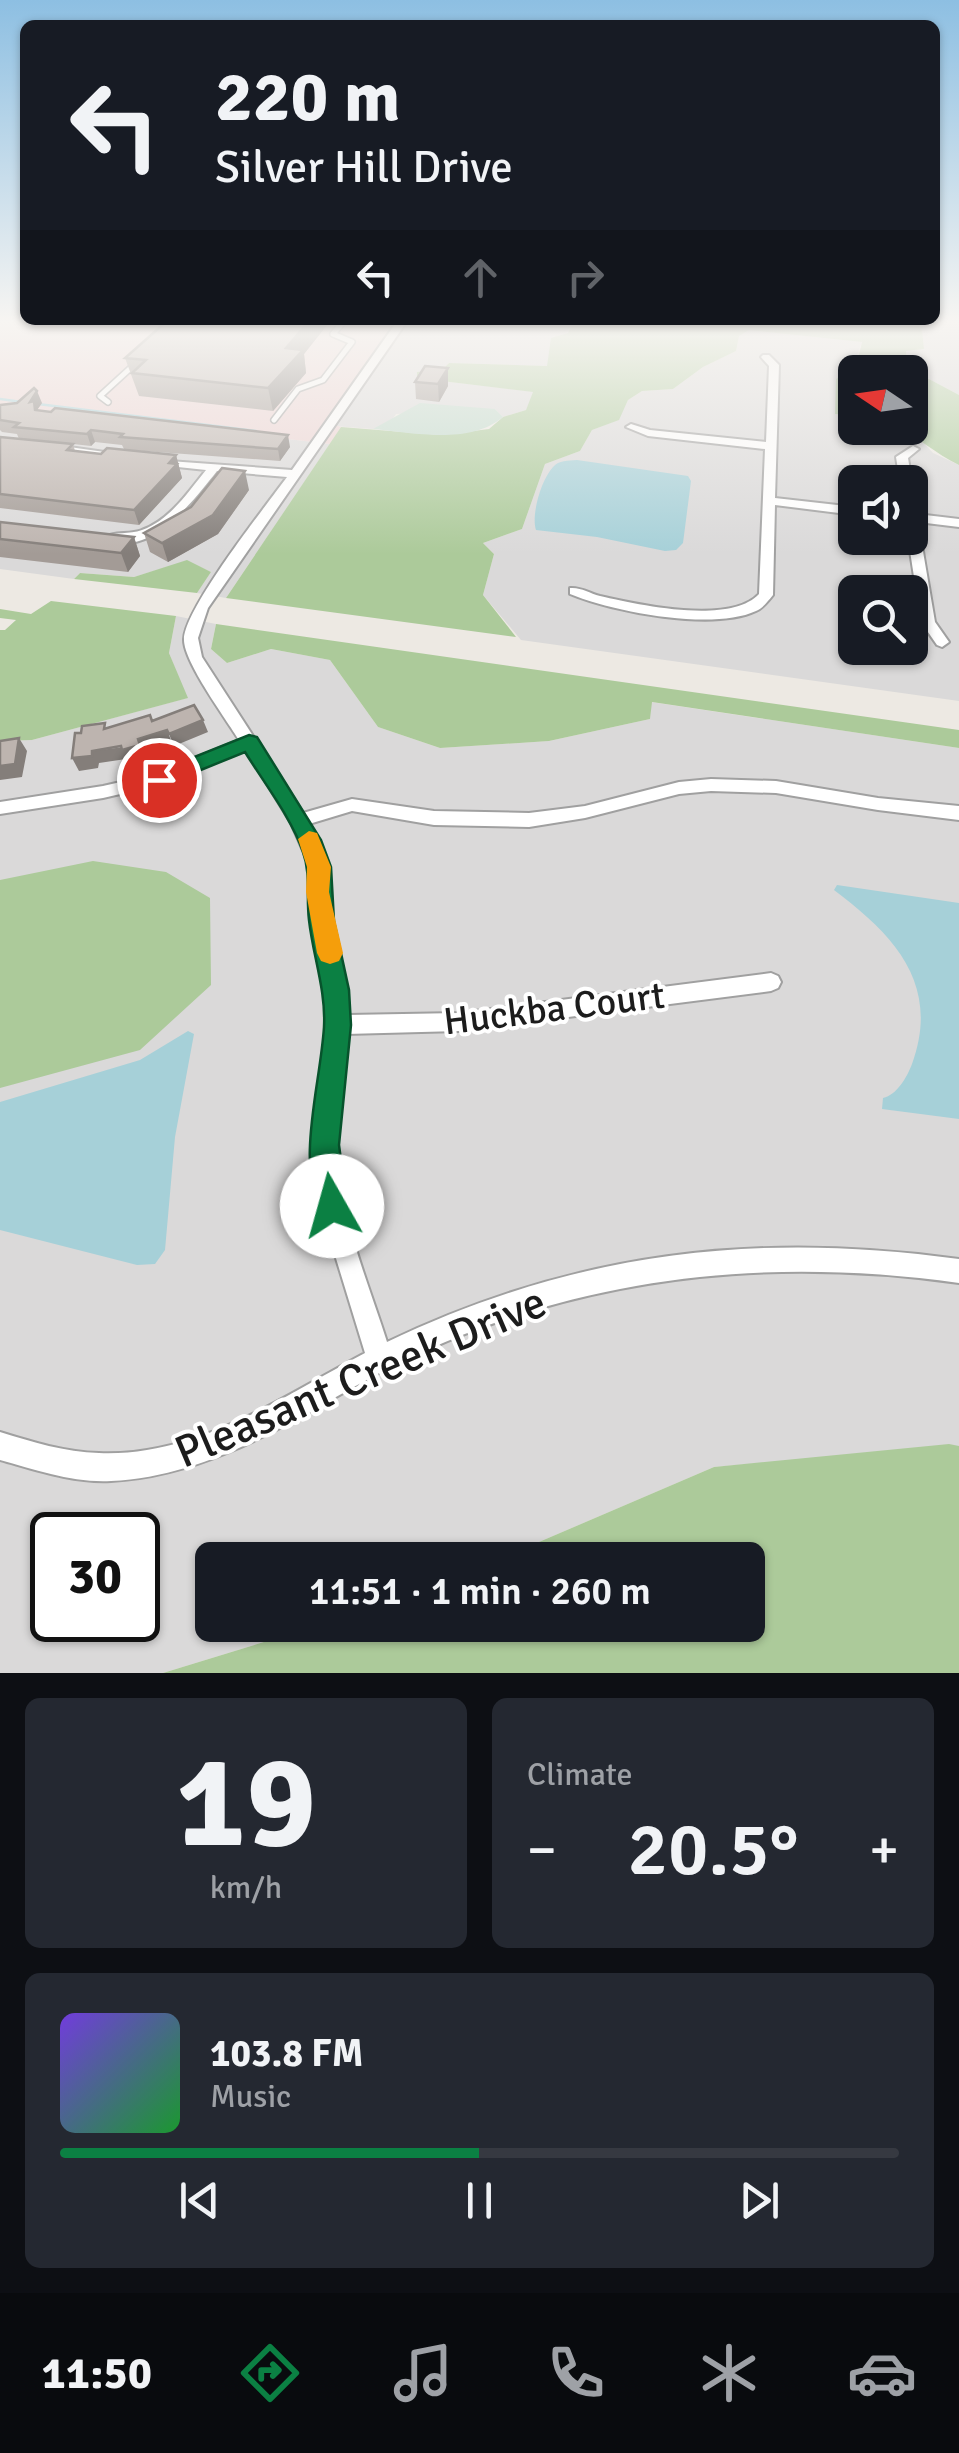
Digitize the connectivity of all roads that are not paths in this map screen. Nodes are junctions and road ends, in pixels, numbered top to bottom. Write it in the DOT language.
graph roads {
  1 [pos="103,398"];
  2 [pos="291,398"];
  3 [pos="349,398"];
  4 [pos="772,398"];
  5 [pos="108,402"];
  6 [pos="274,420"];
  7 [pos="631,427"];
  8 [pos="770,446"];
  9 [pos="39,447"];
  10 [pos="913,448"];
  11 [pos="132,460"];
  12 [pos="148,461"];
  13 [pos="903,465"];
  14 [pos="213,468"];
  15 [pos="292,478"];
  16 [pos="769,501"];
  17 [pos="838,509"];
  18 [pos="928,517"];
  19 [pos="959,523"];
  20 [pos="88,534"];
  21 [pos="917,555"];
  22 [pos="575,591"];
  23 [pos="942,642"];
  24 [pos="249,742"];
  25 [pos="0,808"];
  26 [pos="959,813"];
  27 [pos="300,821"];
  28 [pos="771,982"];
  29 [pos="338,1025"];
  30 [pos="959,1271"];
  31 [pos="380,1359"];
  32 [pos="0,1446"];
  1 -- 5 [label="lane"];
  2 -- 6 [label="lane"];
  3 -- 15 [label="street"];
  4 -- 8 [label="street"];
  7 -- 8 [label="street"];
  8 -- 16 [label="street"];
  9 -- 11 [label="street"];
  10 -- 13 [label="street"];
  12 -- 14 [label="street"];
  14 -- 15 [label="street"];
  14 -- 20 [label="street"];
  15 -- 24 [label="street"];
  16 -- 17 [label="street"];
  16 -- 22 [label="street"];
  18 -- 19 [label="street"];
  21 -- 23 [label="street"];
  24 -- 25 [label="street"];
  24 -- 27 [label="street"];
  26 -- 27 [label="street"];
  27 -- 29 [label="street"];
  28 -- 29 [label="street, Huckba Court"];
  29 -- 31 [label="street"];
  30 -- 31 [label="street, Pleasant Creek Drive"];
  31 -- 32 [label="street, Pleasant Creek Drive"];
}
